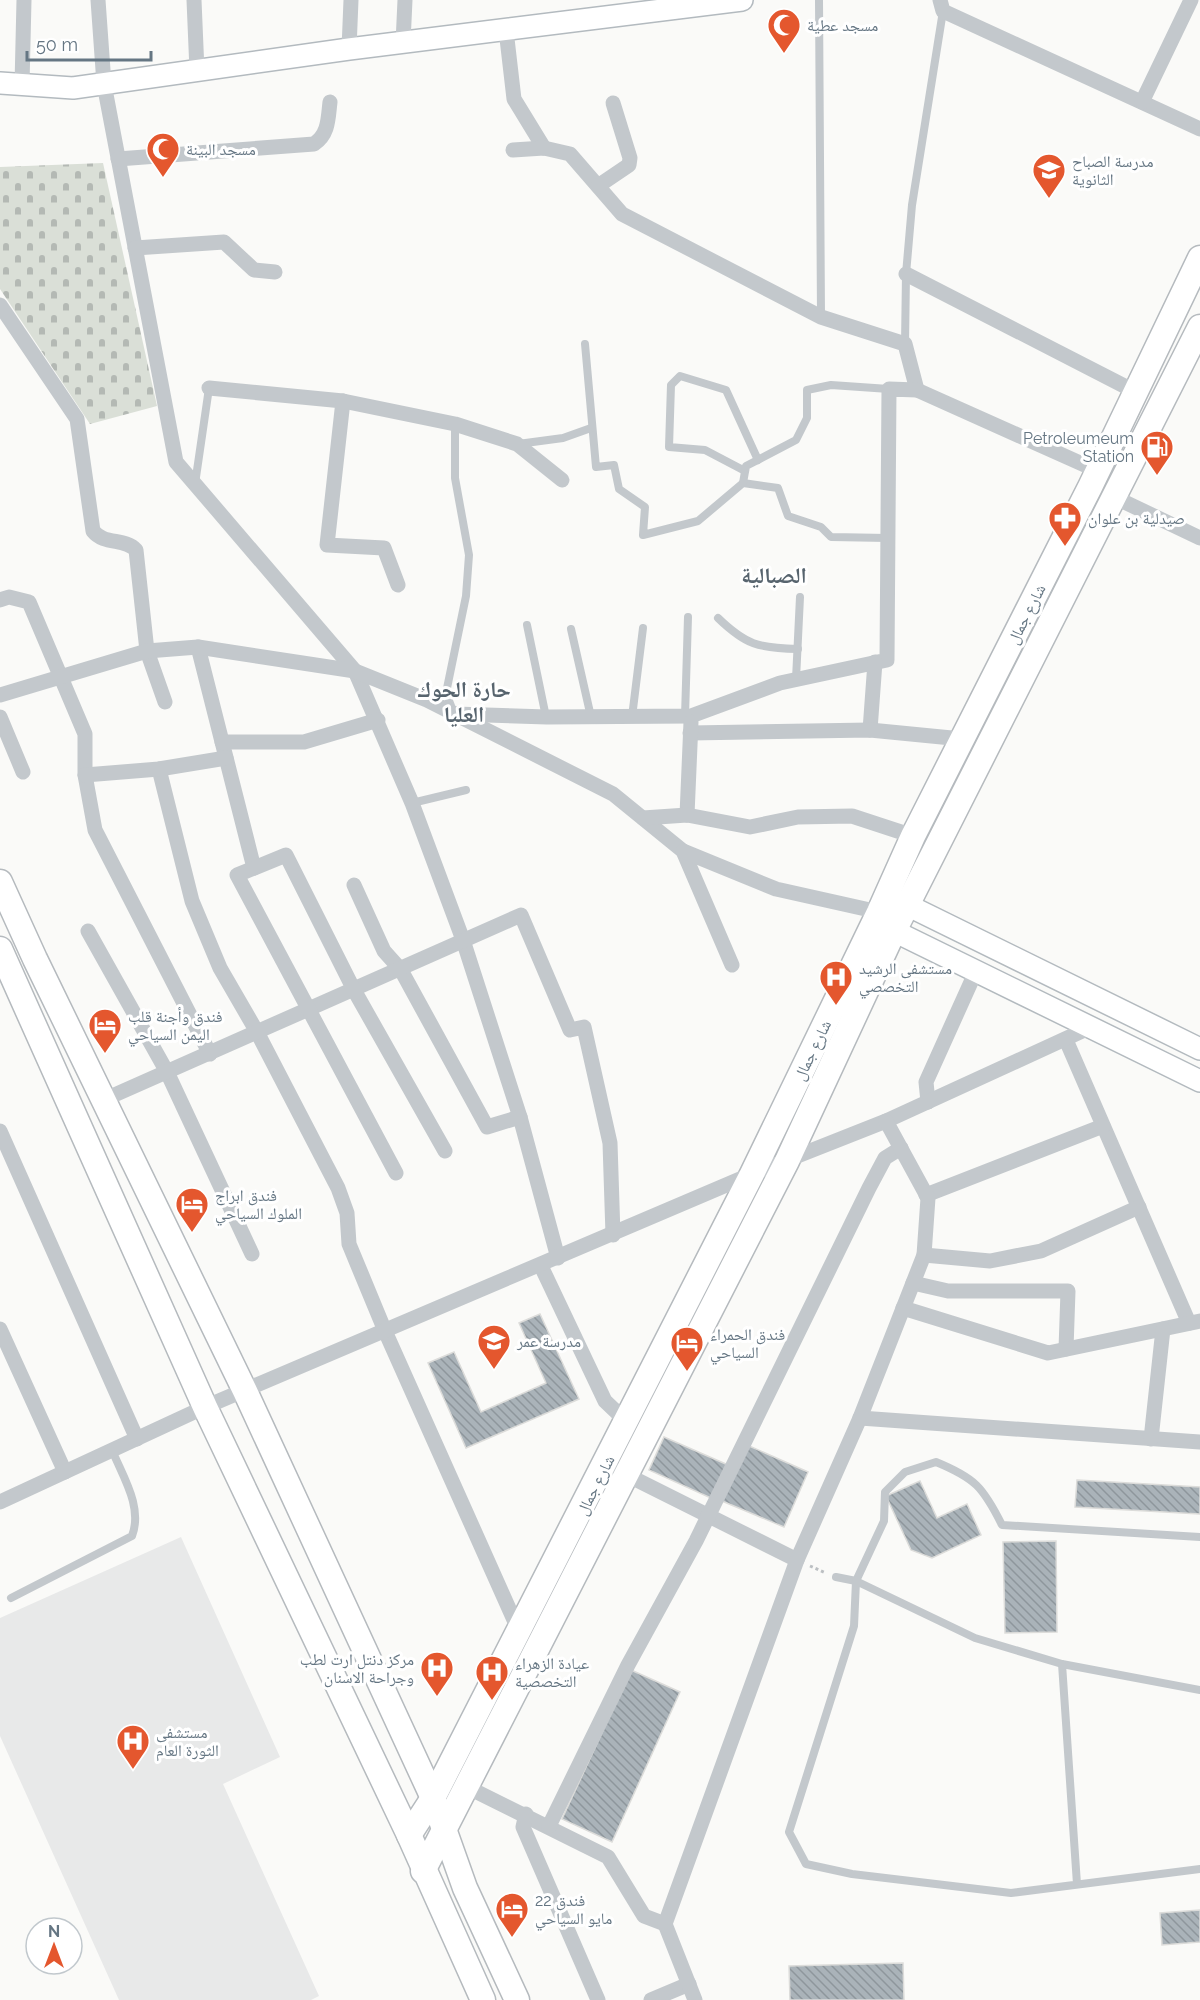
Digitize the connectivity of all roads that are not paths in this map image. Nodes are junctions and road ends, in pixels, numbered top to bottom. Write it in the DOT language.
graph roads {
  1 [pos="24,0"];
  2 [pos="98,0"];
  3 [pos="194,0"];
  4 [pos="351,0"];
  5 [pos="405,0"];
  6 [pos="742,0"];
  7 [pos="819,0"];
  8 [pos="1191,0"];
  9 [pos="686,4"];
  10 [pos="941,6"];
  11 [pos="506,30"];
  12 [pos="403,43"];
  13 [pos="349,49"];
  14 [pos="196,70"];
  15 [pos="0,83"];
  16 [pos="104,84"];
  17 [pos="22,85"];
  18 [pos="330,102"];
  19 [pos="1142,102"];
  20 [pos="613,104"];
  21 [pos="1200,129"];
  22 [pos="544,148"];
  23 [pos="513,150"];
  24 [pos="118,159"];
  25 [pos="598,186"];
  26 [pos="135,248"];
  27 [pos="1200,258"];
  28 [pos="275,272"];
  29 [pos="906,274"];
  30 [pos="0,305"];
  31 [pos="821,316"];
  32 [pos="1200,327"];
  33 [pos="585,344"];
  34 [pos="905,344"];
  35 [pos="209,388"];
  36 [pos="889,389"];
  37 [pos="917,390"];
  38 [pos="1136,392"];
  39 [pos="344,401"];
  40 [pos="455,424"];
  41 [pos="591,428"];
  42 [pos="517,444"];
  43 [pos="758,460"];
  44 [pos="745,471"];
  45 [pos="1094,479"];
  46 [pos="562,480"];
  47 [pos="743,483"];
  48 [pos="195,484"];
  49 [pos="1114,497"];
  50 [pos="888,538"];
  51 [pos="1200,538"];
  52 [pos="398,585"];
  53 [pos="800,597"];
  54 [pos="0,600"];
  55 [pos="688,618"];
  56 [pos="718,618"];
  57 [pos="527,625"];
  58 [pos="643,628"];
  59 [pos="571,629"];
  60 [pos="198,647"];
  61 [pos="798,648"];
  62 [pos="147,651"];
  63 [pos="875,662"];
  64 [pos="355,671"];
  65 [pos="61,679"];
  66 [pos="796,679"];
  67 [pos="0,695"];
  68 [pos="165,702"];
  69 [pos="455,714"];
  70 [pos="688,716"];
  71 [pos="0,717"];
  72 [pos="547,717"];
  73 [pos="591,717"];
  74 [pos="632,717"];
  75 [pos="378,720"];
  76 [pos="870,729"];
  77 [pos="690,733"];
  78 [pos="962,739"];
  79 [pos="224,750"];
  80 [pos="159,769"];
  81 [pos="23,772"];
  82 [pos="85,775"];
  83 [pos="466,790"];
  84 [pos="412,803"];
  85 [pos="687,815"];
  86 [pos="643,819"];
  87 [pos="913,836"];
  88 [pos="682,851"];
  89 [pos="254,868"];
  90 [pos="0,882"];
  91 [pos="354,885"];
  92 [pos="907,905"];
  93 [pos="886,921"];
  94 [pos="88,930"];
  95 [pos="463,940"];
  96 [pos="0,949"];
  97 [pos="732,965"];
  98 [pos="401,970"];
  99 [pos="976,971"];
  100 [pos="354,990"];
  101 [pos="307,1010"];
  102 [pos="1090,1027"];
  103 [pos="257,1032"];
  104 [pos="1066,1040"];
  105 [pos="1200,1049"];
  106 [pos="210,1054"];
  107 [pos="167,1072"];
  108 [pos="1200,1081"];
  109 [pos="103,1100"];
  110 [pos="928,1102"];
  111 [pos="520,1117"];
  112 [pos="886,1120"];
  113 [pos="1103,1126"];
  114 [pos="0,1131"];
  115 [pos="901,1148"];
  116 [pos="445,1151"];
  117 [pos="787,1161"];
  118 [pos="396,1173"];
  119 [pos="752,1174"];
  120 [pos="926,1196"];
  121 [pos="1139,1207"];
  122 [pos="613,1235"];
  123 [pos="252,1254"];
  124 [pos="924,1255"];
  125 [pos="558,1258"];
  126 [pos="541,1266"];
  127 [pos="913,1283"];
  128 [pos="903,1308"];
  129 [pos="1194,1322"];
  130 [pos="0,1329"];
  131 [pos="1163,1329"];
  132 [pos="385,1331"];
  133 [pos="1066,1349"];
  134 [pos="245,1391"];
  135 [pos="205,1407"];
  136 [pos="860,1418"];
  137 [pos="627,1422"];
  138 [pos="1151,1438"];
  139 [pos="137,1439"];
  140 [pos="1200,1442"];
  141 [pos="112,1450"];
  142 [pos="616,1470"];
  143 [pos="65,1472"];
  144 [pos="0,1502"];
  145 [pos="709,1516"];
  146 [pos="1200,1537"];
  147 [pos="797,1560"];
  148 [pos="836,1577"];
  149 [pos="856,1581"];
  150 [pos="11,1598"];
  151 [pos="519,1631"];
  152 [pos="1062,1664"];
  153 [pos="1200,1690"];
  154 [pos="467,1787"];
  155 [pos="433,1798"];
  156 [pos="526,1814"];
  157 [pos="549,1826"];
  158 [pos="446,1828"];
  159 [pos="409,1835"];
  160 [pos="1200,1869"];
  161 [pos="423,1871"];
  162 [pos="1077,1884"];
  163 [pos="665,1924"];
  164 [pos="689,1984"];
  165 [pos="483,2000"];
  166 [pos="517,2000"];
  167 [pos="597,2000"];
  168 [pos="651,2000"];
  169 [pos="695,2000"];
  1 -- 17 [label="street"];
  2 -- 16 [label="street"];
  3 -- 14 [label="street"];
  4 -- 13 [label="street"];
  5 -- 12 [label="street"];
  6 -- 9 [label="street"];
  7 -- 31 [label="lane"];
  8 -- 19 [label="street"];
  9 -- 11 [label="street"];
  10 -- 19 [label="street"];
  10 -- 29 [label="lane"];
  11 -- 12 [label="street"];
  11 -- 22 [label="street"];
  12 -- 13 [label="street"];
  13 -- 14 [label="street"];
  14 -- 16 [label="street"];
  15 -- 17 [label="street"];
  16 -- 17 [label="street"];
  16 -- 24 [label="street"];
  18 -- 24 [label="street"];
  19 -- 21 [label="street"];
  20 -- 25 [label="street"];
  22 -- 23 [label="street"];
  22 -- 25 [label="street"];
  24 -- 26 [label="street"];
  25 -- 31 [label="street"];
  26 -- 28 [label="street"];
  26 -- 48 [label="street"];
  27 -- 38 [label="main road, شارع جمال"];
  29 -- 34 [label="lane"];
  29 -- 38 [label="street"];
  30 -- 62 [label="street"];
  31 -- 34 [label="street"];
  32 -- 49 [label="main road, شارع جمال"];
  33 -- 41 [label="lane"];
  34 -- 37 [label="street"];
  35 -- 39 [label="street"];
  35 -- 48 [label="lane"];
  36 -- 37 [label="street"];
  36 -- 43 [label="lane"];
  36 -- 50 [label="street"];
  37 -- 45 [label="street"];
  38 -- 45 [label="main road, شارع جمال"];
  39 -- 40 [label="street"];
  39 -- 52 [label="street"];
  40 -- 42 [label="street"];
  40 -- 69 [label="lane"];
  41 -- 42 [label="lane"];
  41 -- 47 [label="lane"];
  42 -- 46 [label="street"];
  43 -- 44 [label="lane"];
  43 -- 44 [label="lane"];
  44 -- 47 [label="lane"];
  45 -- 49 [label="main road"];
  45 -- 78 [label="main road, شارع جمال"];
  47 -- 50 [label="lane"];
  48 -- 64 [label="street"];
  49 -- 51 [label="street"];
  49 -- 92 [label="main road, شارع جمال"];
  50 -- 63 [label="street"];
  53 -- 61 [label="lane"];
  54 -- 65 [label="street"];
  55 -- 70 [label="lane"];
  56 -- 61 [label="lane"];
  57 -- 72 [label="lane"];
  58 -- 74 [label="lane"];
  59 -- 73 [label="lane"];
  60 -- 62 [label="street"];
  60 -- 64 [label="street"];
  60 -- 79 [label="street"];
  61 -- 66 [label="lane"];
  62 -- 65 [label="street"];
  62 -- 68 [label="street"];
  63 -- 66 [label="street"];
  63 -- 76 [label="street"];
  64 -- 69 [label="street"];
  64 -- 75 [label="street"];
  65 -- 67 [label="street"];
  65 -- 82 [label="street"];
  66 -- 70 [label="street"];
  69 -- 72 [label="street"];
  69 -- 86 [label="street"];
  70 -- 74 [label="street"];
  70 -- 77 [label="street"];
  71 -- 81 [label="street"];
  72 -- 73 [label="street"];
  73 -- 74 [label="street"];
  75 -- 79 [label="street"];
  75 -- 84 [label="street"];
  76 -- 77 [label="street"];
  76 -- 78 [label="street"];
  77 -- 85 [label="street"];
  78 -- 87 [label="main road, شارع جمال"];
  79 -- 80 [label="street"];
  79 -- 89 [label="street"];
  80 -- 82 [label="street"];
  80 -- 103 [label="street"];
  82 -- 106 [label="street"];
  83 -- 84 [label="lane"];
  84 -- 95 [label="street"];
  85 -- 86 [label="street"];
  85 -- 87 [label="street"];
  86 -- 88 [label="street"];
  87 -- 93 [label="main road, شارع جمال"];
  88 -- 93 [label="street"];
  88 -- 97 [label="street"];
  89 -- 100 [label="street"];
  89 -- 101 [label="street"];
  90 -- 109 [label="main road"];
  91 -- 98 [label="street"];
  92 -- 93 [label="main road, شارع جمال"];
  92 -- 105 [label="street"];
  93 -- 99 [label="street"];
  93 -- 117 [label="main road, شارع جمال"];
  93 -- 119 [label="main road, شارع جمال"];
  94 -- 107 [label="street"];
  95 -- 98 [label="street"];
  95 -- 111 [label="street"];
  95 -- 122 [label="street"];
  96 -- 135 [label="main road"];
  98 -- 100 [label="street"];
  98 -- 111 [label="street"];
  99 -- 102 [label="street"];
  99 -- 110 [label="street"];
  100 -- 101 [label="street"];
  100 -- 116 [label="street"];
  101 -- 103 [label="street"];
  101 -- 118 [label="street"];
  102 -- 104 [label="street"];
  102 -- 108 [label="street"];
  103 -- 106 [label="street"];
  103 -- 132 [label="street"];
  104 -- 110 [label="street"];
  104 -- 113 [label="street"];
  106 -- 107 [label="street"];
  107 -- 109 [label="street"];
  107 -- 123 [label="street"];
  109 -- 134 [label="main road"];
  110 -- 112 [label="street"];
  111 -- 125 [label="street"];
  112 -- 115 [label="street"];
  112 -- 117 [label="street"];
  113 -- 120 [label="street"];
  113 -- 121 [label="street"];
  114 -- 139 [label="street"];
  115 -- 120 [label="street"];
  115 -- 145 [label="street"];
  117 -- 119 [label="street"];
  117 -- 142 [label="main road, شارع جمال"];
  119 -- 122 [label="street"];
  119 -- 137 [label="main road, شارع جمال"];
  120 -- 124 [label="street"];
  121 -- 124 [label="street"];
  121 -- 129 [label="street"];
  122 -- 125 [label="street"];
  124 -- 127 [label="street"];
  125 -- 126 [label="street"];
  126 -- 132 [label="street"];
  126 -- 137 [label="street"];
  127 -- 128 [label="street"];
  127 -- 133 [label="street"];
  128 -- 133 [label="street"];
  128 -- 136 [label="street"];
  129 -- 131 [label="street"];
  130 -- 143 [label="street"];
  131 -- 133 [label="street"];
  131 -- 138 [label="street"];
  132 -- 134 [label="street"];
  132 -- 151 [label="street"];
  134 -- 135 [label="street"];
  134 -- 155 [label="main road"];
  135 -- 139 [label="street"];
  135 -- 159 [label="main road"];
  136 -- 138 [label="street"];
  136 -- 147 [label="street"];
  137 -- 142 [label="main road, شارع جمال"];
  138 -- 140 [label="street"];
  139 -- 141 [label="street"];
  141 -- 143 [label="street"];
  141 -- 150 [label="lane"];
  142 -- 145 [label="street"];
  142 -- 151 [label="main road, شارع جمال"];
  142 -- 154 [label="main road, شارع جمال"];
  143 -- 144 [label="street"];
  145 -- 147 [label="street"];
  145 -- 157 [label="street"];
  146 -- 149 [label="lane"];
  147 -- 163 [label="street"];
  148 -- 149 [label="lane"];
  149 -- 152 [label="lane"];
  149 -- 162 [label="lane"];
  151 -- 155 [label="main road, شارع جمال"];
  152 -- 153 [label="lane"];
  152 -- 162 [label="lane"];
  154 -- 156 [label="street"];
  154 -- 158 [label="main road, شارع جمال"];
  155 -- 158 [label="main road"];
  155 -- 159 [label="main road, شارع جمال"];
  156 -- 157 [label="street"];
  156 -- 167 [label="street"];
  157 -- 163 [label="street"];
  158 -- 161 [label="main road, شارع جمال"];
  158 -- 166 [label="main road"];
  159 -- 161 [label="main road"];
  160 -- 162 [label="lane"];
  161 -- 165 [label="main road"];
  163 -- 164 [label="street"];
  164 -- 168 [label="street"];
  164 -- 169 [label="street"];
}
